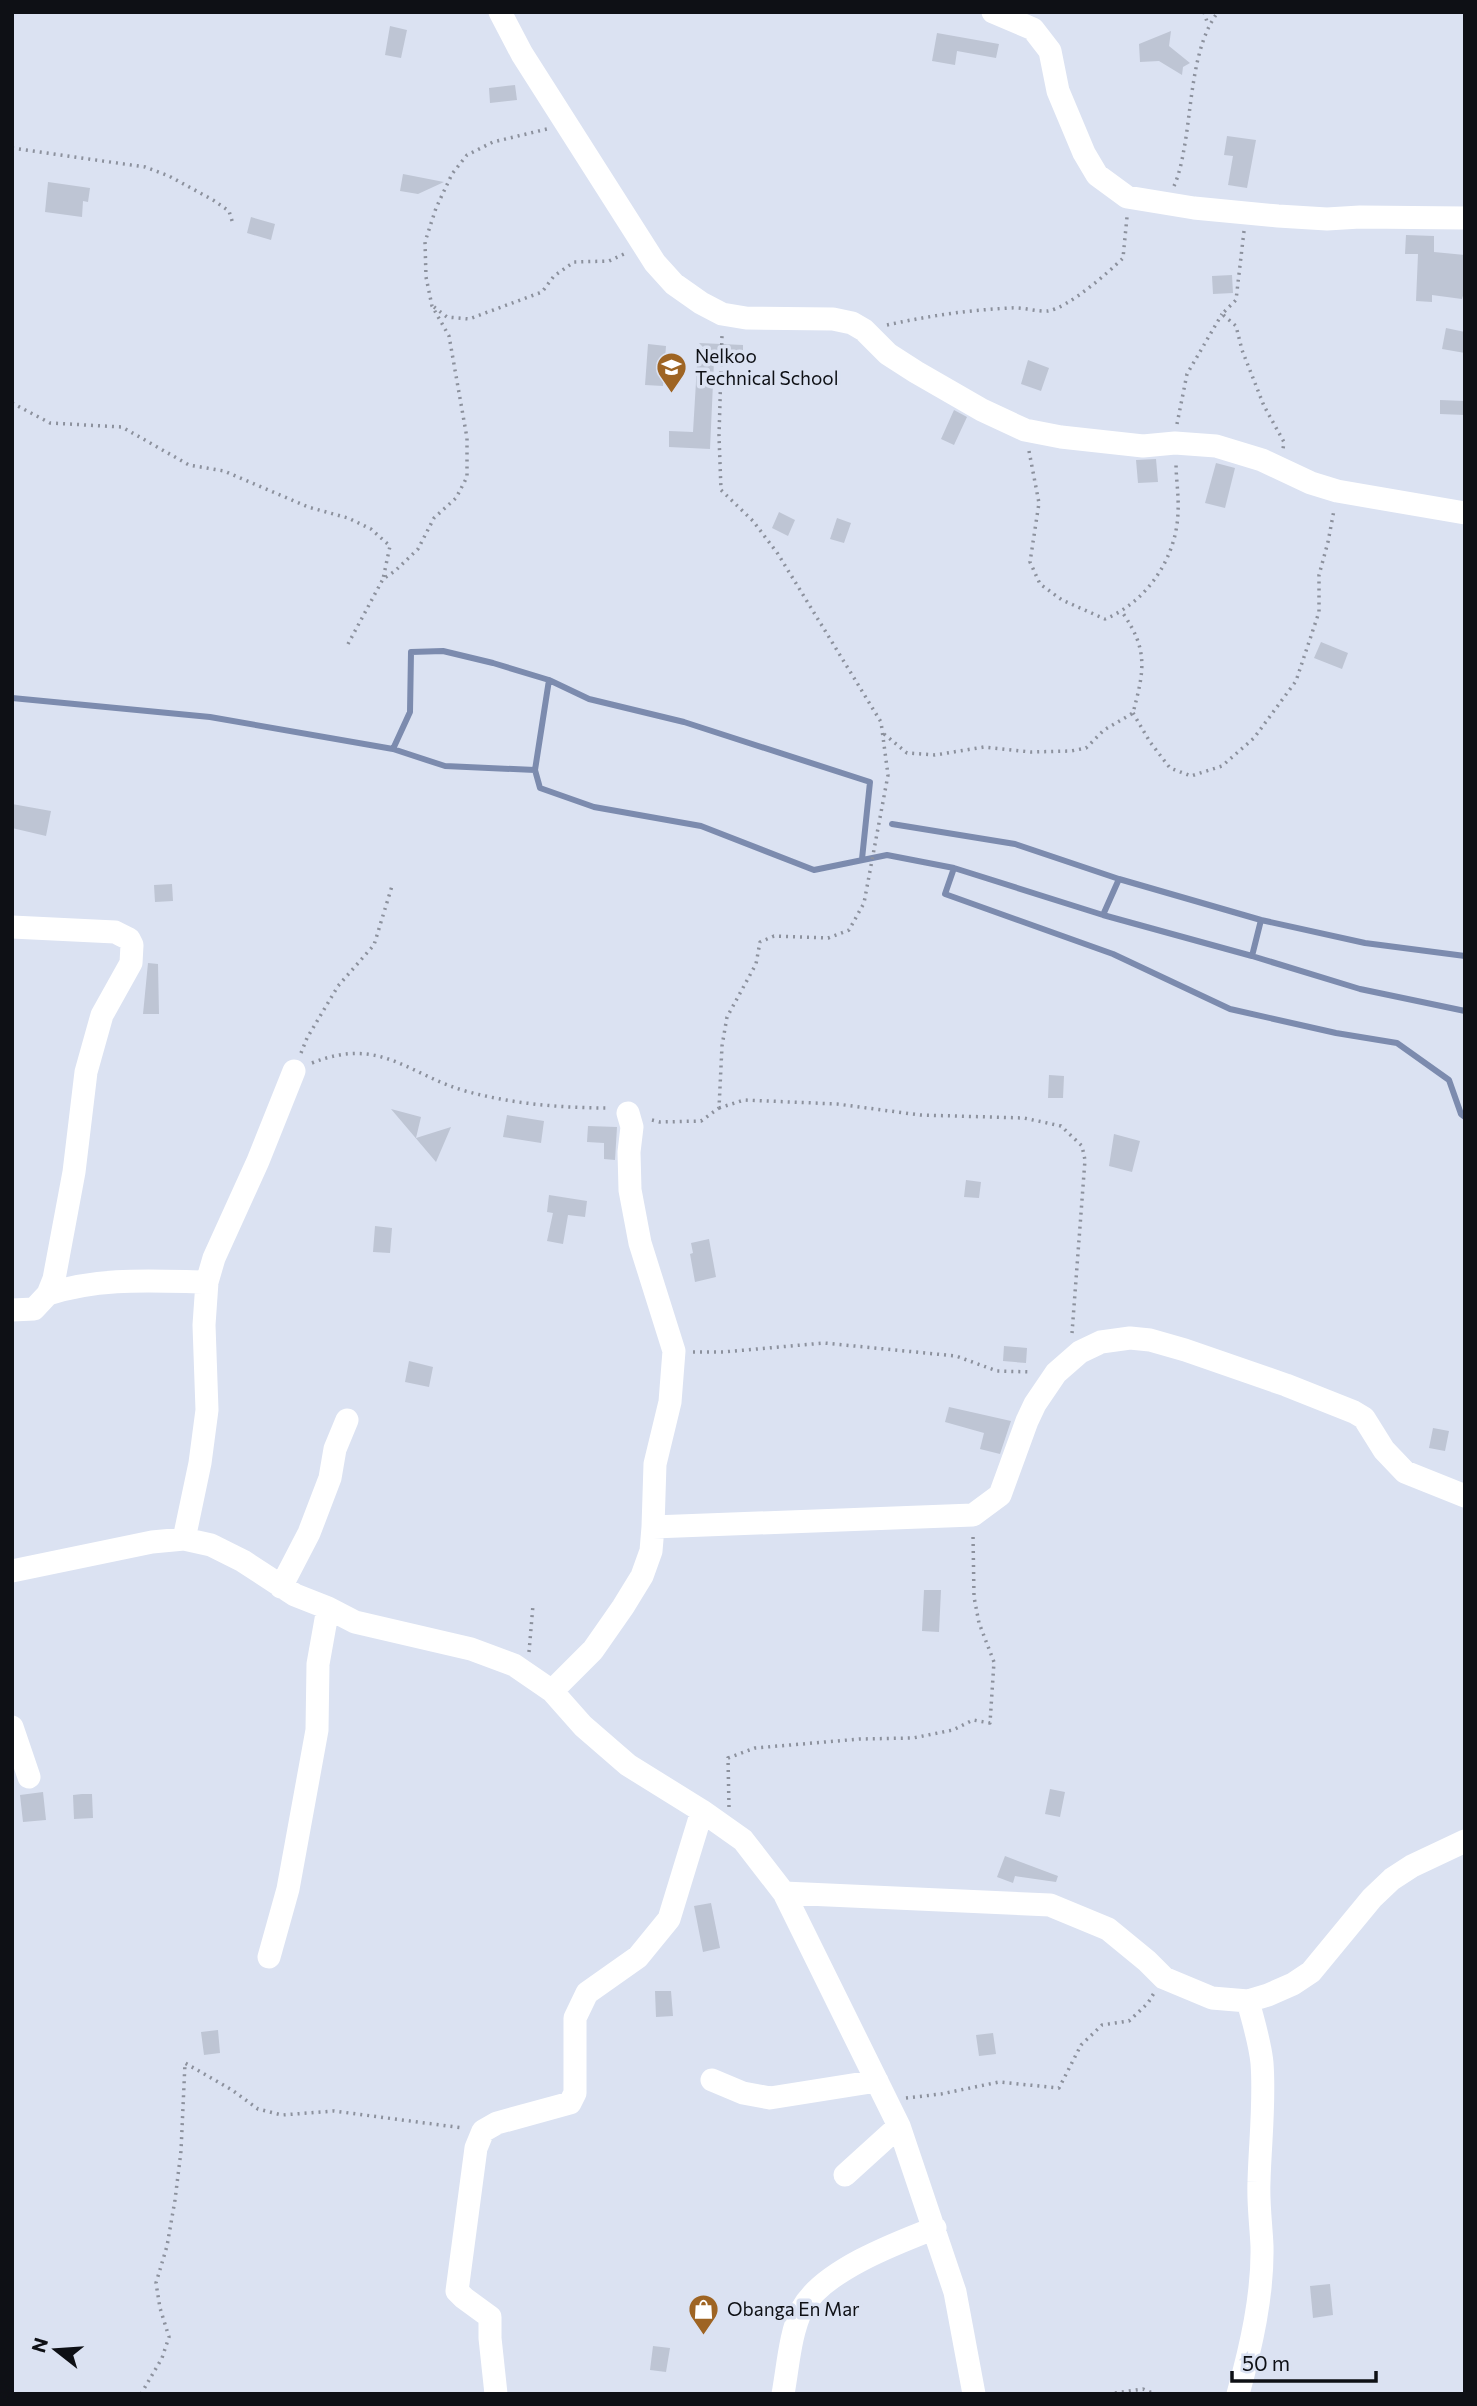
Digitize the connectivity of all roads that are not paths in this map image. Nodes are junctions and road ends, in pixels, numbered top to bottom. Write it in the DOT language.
graph roads {
  1 [pos="500,12"];
  2 [pos="993,12"];
  3 [pos="1465,218"];
  4 [pos="1465,513"];
  5 [pos="12,927"];
  6 [pos="294,1071"];
  7 [pos="628,1113"];
  8 [pos="207,1282"];
  9 [pos="48,1294"];
  10 [pos="12,1310"];
  11 [pos="347,1420"];
  12 [pos="1465,1496"];
  13 [pos="653,1527"];
  14 [pos="184,1539"];
  15 [pos="12,1571"];
  16 [pos="281,1587"];
  17 [pos="328,1608"];
  18 [pos="552,1691"];
  19 [pos="12,1727"];
  20 [pos="29,1777"];
  21 [pos="702,1811"];
  22 [pos="1465,1841"];
  23 [pos="784,1893"];
  24 [pos="269,1957"];
  25 [pos="1248,2001"];
  26 [pos="712,2080"];
  27 [pos="882,2091"];
  28 [pos="899,2126"];
  29 [pos="845,2175"];
  30 [pos="934,2228"];
  31 [pos="496,2394"];
  32 [pos="783,2394"];
  33 [pos="974,2394"];
  34 [pos="1238,2394"];
  1 -- 4 [label="street"];
  2 -- 3 [label="street"];
  5 -- 9 [label="street"];
  6 -- 8 [label="street"];
  7 -- 13 [label="street"];
  8 -- 9 [label="street"];
  8 -- 14 [label="street"];
  9 -- 10 [label="street"];
  11 -- 16 [label="street"];
  12 -- 13 [label="street"];
  13 -- 18 [label="street"];
  14 -- 15 [label="street"];
  14 -- 16 [label="street"];
  16 -- 17 [label="street"];
  17 -- 18 [label="street"];
  17 -- 24 [label="street"];
  18 -- 21 [label="street"];
  19 -- 20 [label="street"];
  21 -- 23 [label="street"];
  21 -- 31 [label="street"];
  22 -- 25 [label="street"];
  23 -- 25 [label="street"];
  23 -- 27 [label="street"];
  25 -- 34 [label="street"];
  26 -- 27 [label="street"];
  27 -- 28 [label="street"];
  28 -- 29 [label="street"];
  28 -- 30 [label="street"];
  30 -- 32 [label="street"];
  30 -- 33 [label="street"];
}
